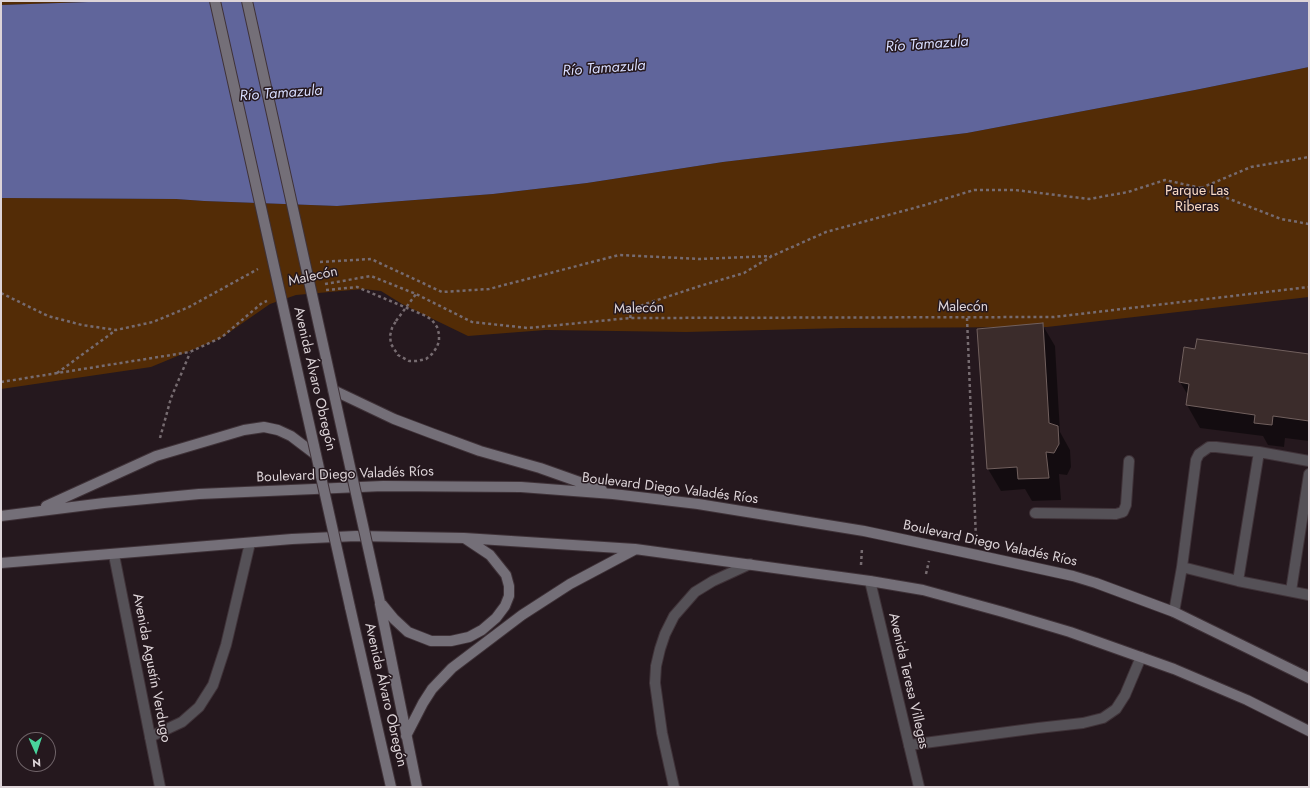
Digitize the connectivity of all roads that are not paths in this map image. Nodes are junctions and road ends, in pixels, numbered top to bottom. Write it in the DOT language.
graph roads {
  1 [pos="214,1"];
  2 [pos="247,1"];
  3 [pos="333,390"];
  4 [pos="1259,452"];
  5 [pos="316,455"];
  6 [pos="1129,461"];
  7 [pos="1309,461"];
  8 [pos="1309,474"];
  9 [pos="613,494"];
  10 [pos="36,511"];
  11 [pos="1035,514"];
  12 [pos="1,516"];
  13 [pos="464,538"];
  14 [pos="250,543"];
  15 [pos="635,549"];
  16 [pos="114,555"];
  17 [pos="1,563"];
  18 [pos="750,564"];
  19 [pos="1182,567"];
  20 [pos="870,581"];
  21 [pos="1238,581"];
  22 [pos="1291,591"];
  23 [pos="1309,595"];
  24 [pos="380,602"];
  25 [pos="1174,612"];
  26 [pos="1142,657"];
  27 [pos="1309,678"];
  28 [pos="1309,731"];
  29 [pos="406,736"];
  30 [pos="150,737"];
  31 [pos="909,745"];
  32 [pos="160,787"];
  33 [pos="391,787"];
  34 [pos="417,787"];
  35 [pos="674,787"];
  36 [pos="919,787"];
  1 -- 5 [label="main road, Avenida Álvaro Obregón, bridge"];
  2 -- 3 [label="main road, Avenida Álvaro Obregón, bridge"];
  3 -- 9 [label="main road"];
  3 -- 24 [label="main road, Avenida Álvaro Obregón, bridge"];
  4 -- 7 [label="street"];
  4 -- 19 [label="street"];
  4 -- 21 [label="street"];
  5 -- 10 [label="main road"];
  5 -- 33 [label="main road, Avenida Álvaro Obregón, bridge"];
  6 -- 11 [label="street"];
  8 -- 22 [label="street"];
  9 -- 10 [label="main road, Boulevard Diego Valadés Ríos"];
  9 -- 25 [label="main road, Boulevard Diego Valadés Ríos"];
  10 -- 12 [label="main road, Boulevard Diego Valadés Ríos"];
  13 -- 14 [label="main road"];
  13 -- 15 [label="main road"];
  13 -- 24 [label="main road"];
  14 -- 16 [label="main road"];
  14 -- 30 [label="street"];
  15 -- 18 [label="main road"];
  15 -- 29 [label="main road"];
  16 -- 17 [label="main road"];
  16 -- 30 [label="street, Avenida Agustín Verdugo"];
  18 -- 20 [label="main road"];
  18 -- 35 [label="street"];
  19 -- 21 [label="street"];
  19 -- 25 [label="street"];
  20 -- 26 [label="main road"];
  20 -- 31 [label="street, Avenida Teresa Villegas"];
  21 -- 22 [label="street"];
  22 -- 23 [label="street"];
  24 -- 29 [label="main road, Avenida Álvaro Obregón"];
  25 -- 27 [label="main road, Boulevard Diego Valadés Ríos"];
  26 -- 28 [label="main road"];
  26 -- 31 [label="street"];
  29 -- 34 [label="main road, Avenida Álvaro Obregón"];
  30 -- 32 [label="street, Avenida Agustín Verdugo"];
  31 -- 36 [label="street, Avenida Teresa Villegas"];
}
